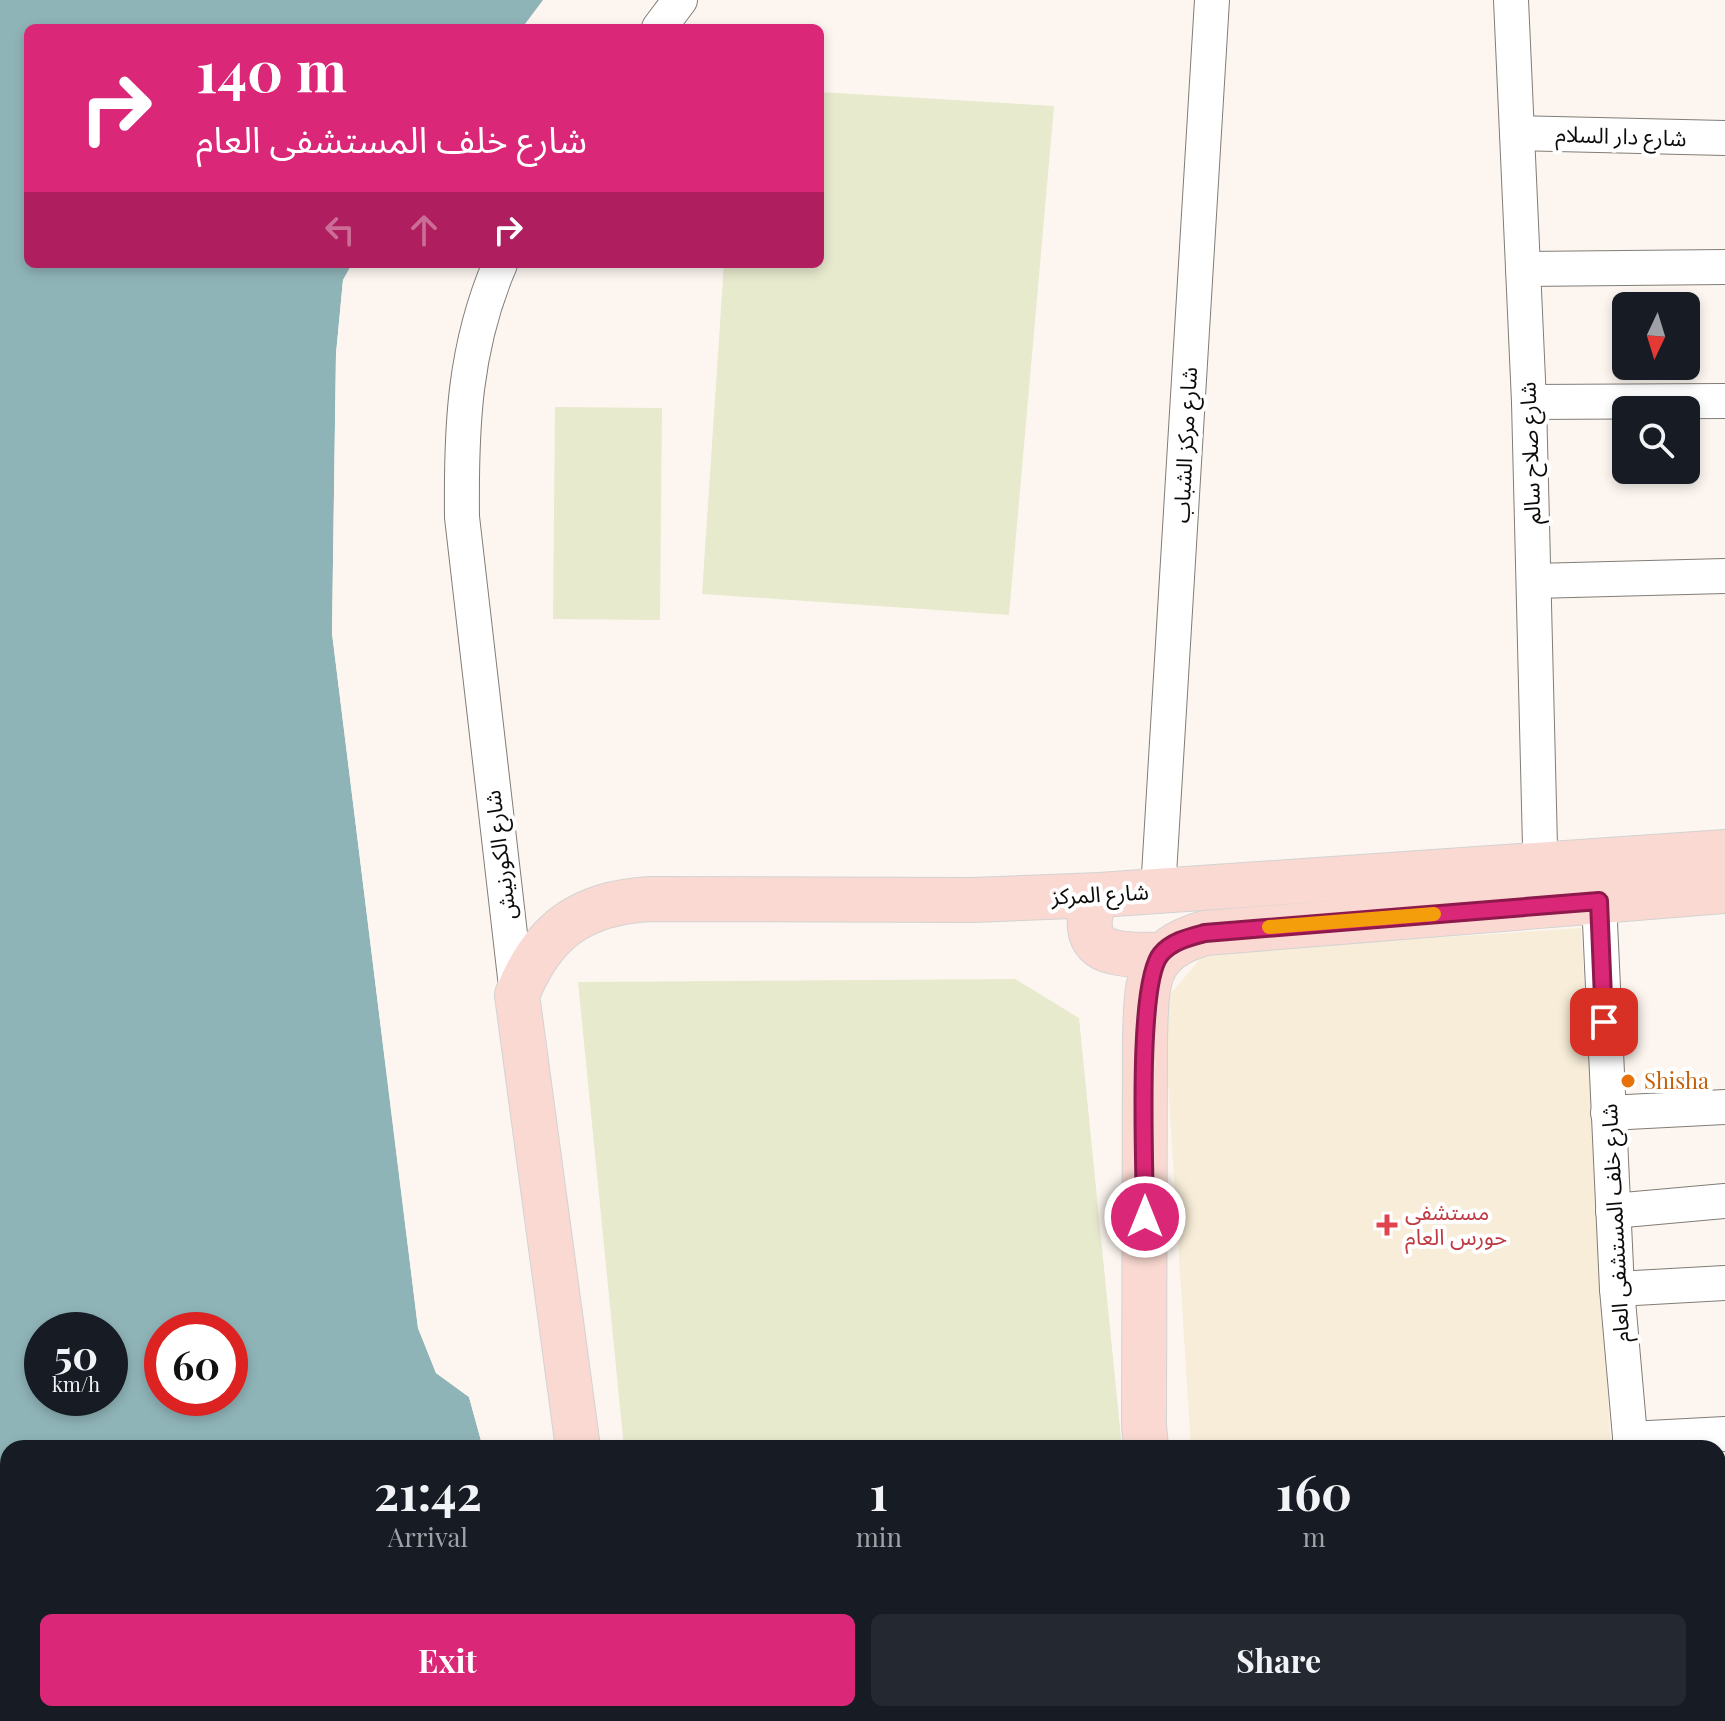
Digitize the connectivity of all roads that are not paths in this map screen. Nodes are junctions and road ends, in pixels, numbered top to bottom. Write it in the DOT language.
graph roads {
  1 [pos="680,0"];
  2 [pos="1212,0"];
  3 [pos="1511,0"];
  4 [pos="662,24"];
  5 [pos="1517,133"];
  6 [pos="1725,138"];
  7 [pos="1725,267"];
  8 [pos="498,268"];
  9 [pos="1523,269"];
  10 [pos="1725,401"];
  11 [pos="1529,402"];
  12 [pos="1725,576"];
  13 [pos="1534,581"];
  14 [pos="1725,852"];
  15 [pos="1541,886"];
  16 [pos="1158,891"];
  17 [pos="1725,891"];
  18 [pos="1099,895"];
  19 [pos="1599,901"];
  20 [pos="1160,955"];
  21 [pos="517,995"];
  22 [pos="1725,1107"];
  23 [pos="1608,1113"];
  24 [pos="1725,1201"];
  25 [pos="1613,1211"];
  26 [pos="1725,1283"];
  27 [pos="1617,1289"];
  28 [pos="1725,1434"];
  29 [pos="577,1440"];
  30 [pos="1145,1440"];
  31 [pos="1630,1440"];
  32 [pos="1662,1440"];
  1 -- 4 [label="street"];
  2 -- 16 [label="street, شارع مركز الشباب"];
  3 -- 5 [label="street, شارع صلاح سالم"];
  5 -- 6 [label="street, شارع دار السلام"];
  5 -- 9 [label="street, شارع صلاح سالم"];
  7 -- 9 [label="street"];
  8 -- 21 [label="street, شارع الكورنيش"];
  9 -- 11 [label="street, شارع صلاح سالم"];
  10 -- 11 [label="street"];
  11 -- 13 [label="street, شارع صلاح سالم"];
  12 -- 13 [label="street"];
  13 -- 15 [label="street, شارع صلاح سالم"];
  14 -- 15 [label="main road, شارع المركز"];
  15 -- 16 [label="main road, شارع المركز"];
  15 -- 19 [label="main road, شارع المركز"];
  15 -- 20 [label="main road, شارع المركز"];
  16 -- 18 [label="main road, شارع المركز"];
  17 -- 19 [label="main road, شارع المركز"];
  18 -- 20 [label="main road"];
  18 -- 21 [label="main road, شارع المركز"];
  19 -- 23 [label="street, شارع خلف المستشفى العام"];
  20 -- 30 [label="main road"];
  21 -- 29 [label="main road, شارع الكورنيش"];
  22 -- 23 [label="street"];
  23 -- 25 [label="street, شارع خلف المستشفى العام"];
  24 -- 25 [label="street"];
  25 -- 27 [label="street, شارع خلف المستشفى العام"];
  26 -- 27 [label="street"];
  27 -- 31 [label="street, شارع خلف المستشفى العام"];
  28 -- 32 [label="street"];
}
